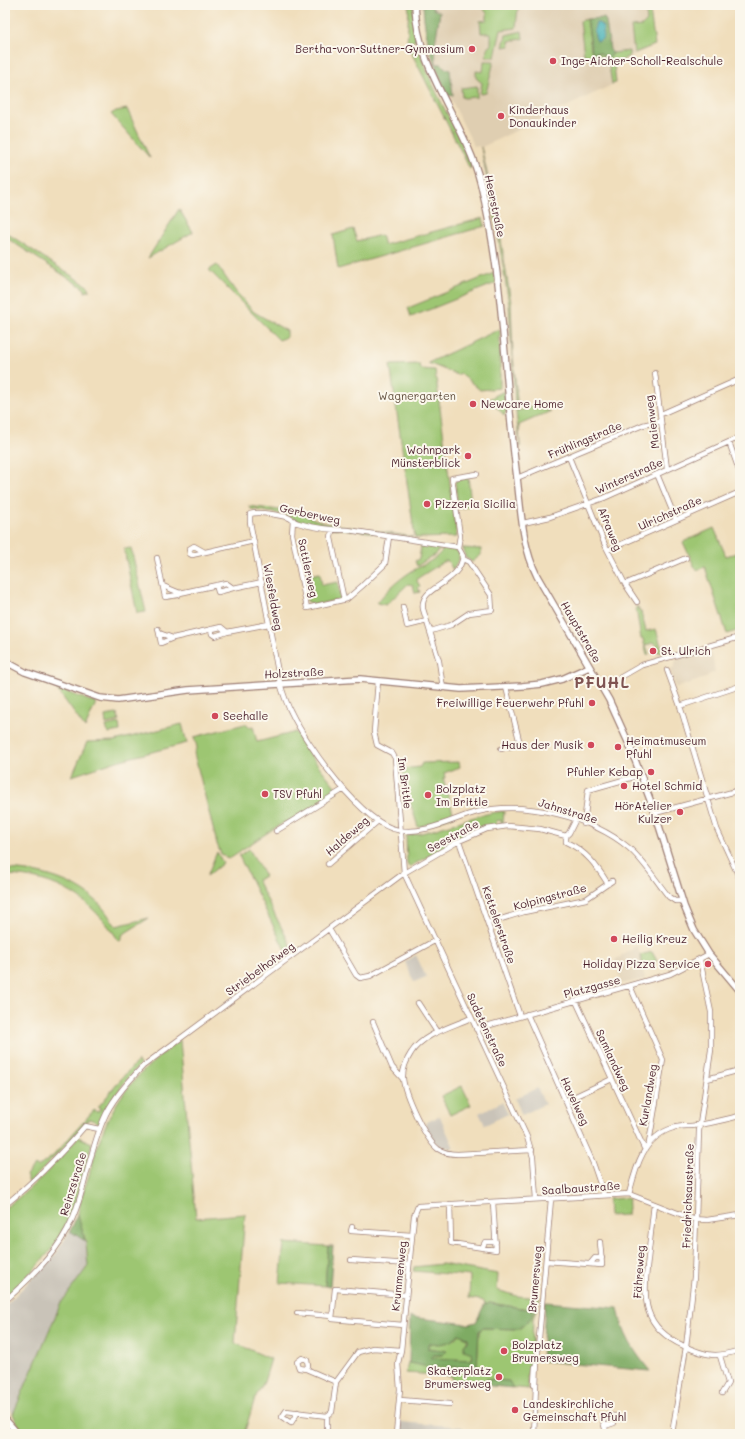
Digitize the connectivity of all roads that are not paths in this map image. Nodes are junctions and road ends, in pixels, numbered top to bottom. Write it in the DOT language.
graph roads {
  1 [pos="415,5"];
  2 [pos="655,373"];
  3 [pos="740,379"];
  4 [pos="661,414"];
  5 [pos="660,421"];
  6 [pos="510,423"];
  7 [pos="740,437"];
  8 [pos="729,442"];
  9 [pos="569,457"];
  10 [pos="667,469"];
  11 [pos="477,474"];
  12 [pos="657,474"];
  13 [pos="740,474"];
  14 [pos="517,478"];
  15 [pos="740,492"];
  16 [pos="589,503"];
  17 [pos="250,514"];
  18 [pos="293,520"];
  19 [pos="676,520"];
  20 [pos="523,523"];
  21 [pos="332,530"];
  22 [pos="389,537"];
  23 [pos="254,541"];
  24 [pos="458,547"];
  25 [pos="608,550"];
  26 [pos="203,551"];
  27 [pos="157,558"];
  28 [pos="686,558"];
  29 [pos="463,559"];
  30 [pos="262,582"];
  31 [pos="625,584"];
  32 [pos="163,586"];
  33 [pos="180,593"];
  34 [pos="344,600"];
  35 [pos="637,602"];
  36 [pos="403,607"];
  37 [pos="427,621"];
  38 [pos="269,624"];
  39 [pos="431,631"];
  40 [pos="740,637"];
  41 [pos="173,638"];
  42 [pos="5,659"];
  43 [pos="589,667"];
  44 [pos="666,670"];
  45 [pos="378,681"];
  46 [pos="280,683"];
  47 [pos="740,686"];
  48 [pos="506,687"];
  49 [pos="443,688"];
  50 [pos="602,688"];
  51 [pos="680,706"];
  52 [pos="501,749"];
  53 [pos="641,775"];
  54 [pos="344,789"];
  55 [pos="740,790"];
  56 [pos="708,799"];
  57 [pos="655,813"];
  58 [pos="378,821"];
  59 [pos="575,821"];
  60 [pos="584,824"];
  61 [pos="276,831"];
  62 [pos="402,831"];
  63 [pos="566,836"];
  64 [pos="459,841"];
  65 [pos="328,864"];
  66 [pos="404,873"];
  67 [pos="740,880"];
  68 [pos="683,901"];
  69 [pos="488,923"];
  70 [pos="329,929"];
  71 [pos="436,940"];
  72 [pos="709,954"];
  73 [pos="700,960"];
  74 [pos="630,986"];
  75 [pos="740,991"];
  76 [pos="576,1001"];
  77 [pos="418,1003"];
  78 [pos="527,1014"];
  79 [pos="520,1016"];
  80 [pos="471,1018"];
  81 [pos="374,1022"];
  82 [pos="476,1029"];
  83 [pos="438,1032"];
  84 [pos="405,1066"];
  85 [pos="740,1070"];
  86 [pos="396,1071"];
  87 [pos="403,1079"];
  88 [pos="612,1079"];
  89 [pos="707,1079"];
  90 [pos="129,1081"];
  91 [pos="565,1101"];
  92 [pos="740,1116"];
  93 [pos="699,1125"];
  94 [pos="99,1129"];
  95 [pos="649,1143"];
  96 [pos="644,1148"];
  97 [pos="532,1150"];
  98 [pos="629,1194"];
  99 [pos="604,1195"];
  100 [pos="536,1199"];
  101 [pos="551,1199"];
  102 [pos="493,1202"];
  103 [pos="450,1204"];
  104 [pos="654,1204"];
  105 [pos="5,1205"];
  106 [pos="418,1206"];
  107 [pos="740,1216"];
  108 [pos="697,1220"];
  109 [pos="352,1227"];
  110 [pos="412,1234"];
  111 [pos="445,1241"];
  112 [pos="496,1242"];
  113 [pos="600,1242"];
  114 [pos="451,1243"];
  115 [pos="482,1248"];
  116 [pos="602,1258"];
  117 [pos="351,1260"];
  118 [pos="546,1261"];
  119 [pos="410,1264"];
  120 [pos="590,1264"];
  121 [pos="406,1295"];
  122 [pos="5,1301"];
  123 [pos="297,1313"];
  124 [pos="332,1316"];
  125 [pos="403,1325"];
  126 [pos="686,1347"];
  127 [pos="401,1350"];
  128 [pos="740,1350"];
  129 [pos="720,1356"];
  130 [pos="306,1369"];
  131 [pos="336,1382"];
  132 [pos="722,1393"];
  133 [pos="400,1400"];
  134 [pos="450,1404"];
  135 [pos="298,1412"];
  136 [pos="327,1416"];
  137 [pos="5,1419"];
  138 [pos="605,1426"];
  139 [pos="327,1428"];
  140 [pos="18,1434"];
  141 [pos="396,1434"];
  142 [pos="534,1434"];
  143 [pos="607,1434"];
  144 [pos="672,1434"];
  1 -- 6 [label="street, Heerstraße"];
  2 -- 4 [label="street, Maienweg"];
  3 -- 4 [label="street"];
  4 -- 5 [label="street, Maienweg"];
  5 -- 9 [label="street, Frühlingstraße"];
  5 -- 10 [label="street, Maienweg"];
  6 -- 14 [label="street, Hauptstraße"];
  7 -- 8 [label="street, Winterstraße"];
  8 -- 10 [label="street, Winterstraße"];
  8 -- 13 [label="street"];
  9 -- 14 [label="street, Frühlingstraße"];
  9 -- 16 [label="street, Afraweg"];
  10 -- 12 [label="street, Winterstraße"];
  11 -- 24 [label="street"];
  12 -- 16 [label="street, Winterstraße"];
  12 -- 19 [label="street"];
  14 -- 20 [label="street, Hauptstraße"];
  15 -- 19 [label="street, Ulrichstraße"];
  16 -- 20 [label="street, Winterstraße"];
  16 -- 25 [label="street, Afraweg"];
  17 -- 18 [label="street, Gerberweg"];
  17 -- 23 [label="street, Wiesfeldweg"];
  18 -- 21 [label="street, Gerberweg"];
  18 -- 34 [label="street, Sattlerweg"];
  19 -- 25 [label="street, Ulrichstraße"];
  20 -- 43 [label="street, Hauptstraße"];
  21 -- 22 [label="street, Gerberweg"];
  21 -- 34 [label="street"];
  22 -- 24 [label="street, Gerberweg"];
  22 -- 34 [label="street"];
  23 -- 26 [label="street"];
  23 -- 30 [label="street, Wiesfeldweg"];
  24 -- 29 [label="street"];
  25 -- 31 [label="street, Afraweg"];
  27 -- 32 [label="street"];
  28 -- 31 [label="street"];
  29 -- 37 [label="street"];
  29 -- 39 [label="street"];
  30 -- 33 [label="street"];
  30 -- 38 [label="street, Wiesfeldweg"];
  31 -- 35 [label="street, Afraweg"];
  32 -- 33 [label="street"];
  32 -- 33 [label="street"];
  36 -- 37 [label="street"];
  37 -- 39 [label="street"];
  38 -- 41 [label="street"];
  38 -- 46 [label="street, Wiesfeldweg"];
  39 -- 49 [label="street"];
  40 -- 50 [label="street"];
  41 -- 41 [label="street"];
  42 -- 46 [label="street, Holzstraße"];
  43 -- 48 [label="street, Holzstraße"];
  43 -- 50 [label="street, Hauptstraße"];
  44 -- 51 [label="street"];
  45 -- 46 [label="street, Holzstraße"];
  45 -- 49 [label="street, Holzstraße"];
  45 -- 62 [label="street, Im Brittle"];
  46 -- 54 [label="street, Jahnstraße"];
  47 -- 51 [label="street"];
  48 -- 49 [label="street, Holzstraße"];
  48 -- 52 [label="street"];
  50 -- 53 [label="street, Hauptstraße"];
  51 -- 56 [label="street"];
  53 -- 57 [label="street, Hauptstraße"];
  53 -- 60 [label="street"];
  54 -- 58 [label="street, Jahnstraße"];
  54 -- 61 [label="street"];
  55 -- 56 [label="street"];
  56 -- 57 [label="street"];
  56 -- 67 [label="street"];
  57 -- 68 [label="street, Hauptstraße"];
  58 -- 62 [label="street, Jahnstraße"];
  58 -- 65 [label="street, Haldeweg"];
  59 -- 60 [label="street, Jahnstraße"];
  59 -- 62 [label="street, Jahnstraße"];
  59 -- 63 [label="street"];
  60 -- 68 [label="street, Jahnstraße"];
  62 -- 66 [label="street, Im Brittle"];
  63 -- 64 [label="street, Seestraße"];
  63 -- 69 [label="street, Kolpingstraße"];
  64 -- 66 [label="street, Seestraße"];
  64 -- 69 [label="street, Kettelerstraße"];
  66 -- 70 [label="street, Striebelhofweg"];
  66 -- 71 [label="street, Sudetenstraße"];
  68 -- 72 [label="street, Hauptstraße"];
  69 -- 79 [label="street, Kettelerstraße"];
  70 -- 71 [label="street"];
  70 -- 90 [label="street, Striebelhofweg"];
  71 -- 80 [label="street, Sudetenstraße"];
  72 -- 73 [label="street, Platzgasse"];
  72 -- 75 [label="street, Hauptstraße"];
  73 -- 74 [label="street, Platzgasse"];
  73 -- 89 [label="street, Friedrichsaustraße"];
  74 -- 76 [label="street, Platzgasse"];
  74 -- 95 [label="street, Kurlandweg"];
  76 -- 78 [label="street, Platzgasse"];
  76 -- 88 [label="street, Samlandweg"];
  77 -- 83 [label="street"];
  78 -- 79 [label="street, Platzgasse"];
  78 -- 91 [label="street, Havelweg"];
  79 -- 82 [label="street, Platzgasse"];
  80 -- 82 [label="street, Sudetenstraße"];
  80 -- 83 [label="street"];
  81 -- 86 [label="street"];
  82 -- 97 [label="street, Sudetenstraße"];
  83 -- 84 [label="street"];
  84 -- 86 [label="street"];
  84 -- 87 [label="street"];
  85 -- 89 [label="street"];
  86 -- 87 [label="street"];
  87 -- 97 [label="street"];
  88 -- 91 [label="street"];
  88 -- 96 [label="street, Samlandweg"];
  89 -- 93 [label="street, Friedrichsaustraße"];
  90 -- 94 [label="street, Reinzstraße"];
  91 -- 99 [label="street, Havelweg"];
  92 -- 93 [label="street"];
  93 -- 95 [label="street"];
  93 -- 108 [label="street, Friedrichsaustraße"];
  94 -- 105 [label="street"];
  94 -- 122 [label="street, Reinzstraße"];
  95 -- 96 [label="street"];
  96 -- 98 [label="street"];
  97 -- 100 [label="street, Sudetenstraße"];
  98 -- 99 [label="street, Saalbaustraße"];
  98 -- 104 [label="street, Saalbaustraße"];
  99 -- 101 [label="street, Saalbaustraße"];
  100 -- 101 [label="street, Saalbaustraße"];
  100 -- 102 [label="street, Saalbaustraße"];
  101 -- 118 [label="street, Brumersweg"];
  102 -- 103 [label="street, Saalbaustraße"];
  102 -- 112 [label="street"];
  103 -- 106 [label="street, Saalbaustraße"];
  103 -- 114 [label="street"];
  104 -- 108 [label="street, Saalbaustraße"];
  104 -- 126 [label="street, Fähreweg"];
  106 -- 110 [label="street, Krummenweg"];
  107 -- 108 [label="street, Saalbaustraße"];
  108 -- 126 [label="street, Friedrichsaustraße"];
  109 -- 110 [label="street"];
  110 -- 119 [label="street, Krummenweg"];
  111 -- 114 [label="street"];
  112 -- 115 [label="street"];
  112 -- 115 [label="street"];
  113 -- 116 [label="street"];
  114 -- 115 [label="street"];
  116 -- 120 [label="street"];
  116 -- 120 [label="street"];
  117 -- 119 [label="street"];
  118 -- 120 [label="street"];
  118 -- 142 [label="street, Brumersweg"];
  119 -- 121 [label="street, Krummenweg"];
  121 -- 124 [label="street"];
  121 -- 125 [label="street, Krummenweg"];
  123 -- 124 [label="street"];
  124 -- 125 [label="street"];
  125 -- 127 [label="street, Krummenweg"];
  126 -- 129 [label="street, Fähreweg"];
  126 -- 144 [label="street, Friedrichsaustraße"];
  127 -- 131 [label="street"];
  127 -- 133 [label="street, Krummenweg"];
  128 -- 129 [label="street"];
  129 -- 132 [label="street"];
  130 -- 131 [label="street"];
  131 -- 136 [label="street"];
  133 -- 134 [label="street"];
  133 -- 141 [label="street, Krummenweg"];
  135 -- 136 [label="street"];
  136 -- 139 [label="street"];
  137 -- 140 [label="street"];
  138 -- 143 [label="street"];
}
